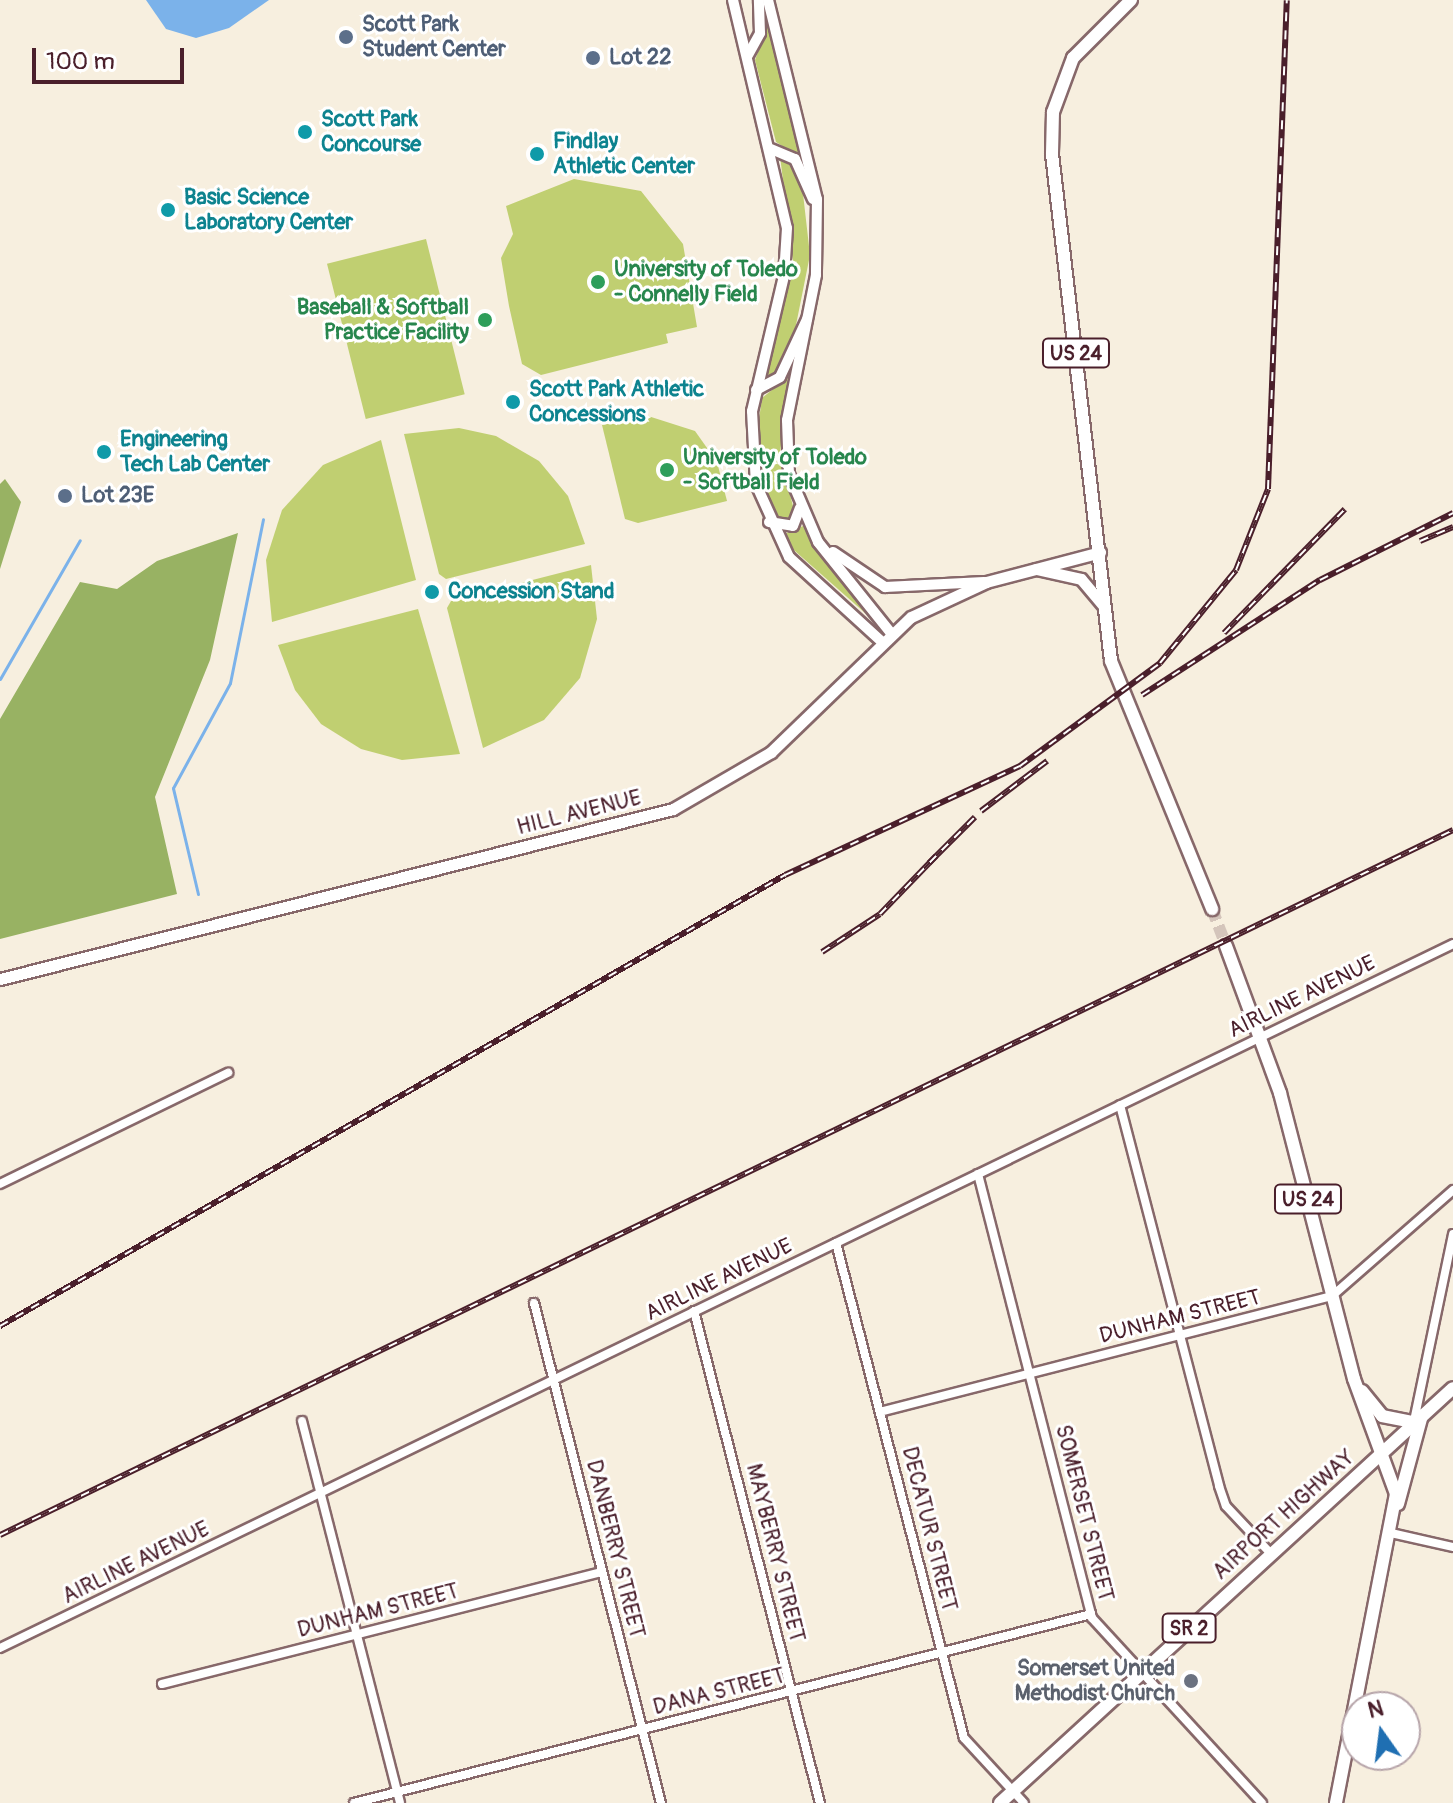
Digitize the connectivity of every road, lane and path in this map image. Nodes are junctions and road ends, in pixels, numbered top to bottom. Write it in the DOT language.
graph roads {
  1 [pos="733,0"];
  2 [pos="759,0"];
  3 [pos="768,0"];
  4 [pos="1131,0"];
  5 [pos="748,55"];
  6 [pos="771,149"];
  7 [pos="817,212"];
  8 [pos="807,319"];
  9 [pos="756,390"];
  10 [pos="800,508"];
  11 [pos="768,521"];
  12 [pos="815,534"];
  13 [pos="1100,552"];
  14 [pos="1035,569"];
  15 [pos="986,582"];
  16 [pos="1105,607"];
  17 [pos="890,632"];
  18 [pos="881,641"];
  19 [pos="1212,909"];
  20 [pos="1453,944"];
  21 [pos="1226,946"];
  22 [pos="0,979"];
  23 [pos="1262,1036"];
  24 [pos="228,1073"];
  25 [pos="1120,1105"];
  26 [pos="978,1174"];
  27 [pos="0,1184"];
  28 [pos="1453,1190"];
  29 [pos="1453,1234"];
  30 [pos="836,1243"];
  31 [pos="1332,1296"];
  32 [pos="534,1303"];
  33 [pos="694,1311"];
  34 [pos="1179,1336"];
  35 [pos="1029,1373"];
  36 [pos="554,1379"];
  37 [pos="1354,1379"];
  38 [pos="1453,1388"];
  39 [pos="880,1412"];
  40 [pos="1418,1418"];
  41 [pos="302,1421"];
  42 [pos="1380,1455"];
  43 [pos="320,1493"];
  44 [pos="1395,1510"];
  45 [pos="1391,1533"];
  46 [pos="1453,1547"];
  47 [pos="1271,1554"];
  48 [pos="602,1572"];
  49 [pos="1091,1614"];
  50 [pos="357,1635"];
  51 [pos="0,1648"];
  52 [pos="942,1653"];
  53 [pos="1141,1672"];
  54 [pos="162,1684"];
  55 [pos="792,1691"];
  56 [pos="643,1730"];
  57 [pos="1013,1791"];
  58 [pos="397,1792"];
  59 [pos="354,1803"];
  60 [pos="400,1803"];
  61 [pos="661,1803"];
  62 [pos="820,1803"];
  63 [pos="1000,1803"];
  64 [pos="1024,1803"];
  65 [pos="1262,1803"];
  66 [pos="1336,1803"];
  1 -- 5 [label="street"];
  2 -- 5 [label="street"];
  3 -- 7 [label="street"];
  4 -- 13 [label="main road, US 24"];
  5 -- 6 [label="street"];
  6 -- 7 [label="street"];
  6 -- 9 [label="street"];
  7 -- 8 [label="street"];
  8 -- 9 [label="street"];
  8 -- 10 [label="street"];
  9 -- 11 [label="street"];
  10 -- 11 [label="street"];
  10 -- 12 [label="street"];
  11 -- 18 [label="street"];
  12 -- 15 [label="street"];
  12 -- 17 [label="street"];
  13 -- 14 [label="main road, HILL AVENUE"];
  13 -- 16 [label="main road, US 24"];
  14 -- 15 [label="main road, HILL AVENUE"];
  14 -- 16 [label="main road"];
  15 -- 17 [label="main road, HILL AVENUE"];
  16 -- 19 [label="main road, US 24"];
  17 -- 18 [label="main road, HILL AVENUE"];
  18 -- 22 [label="main road, HILL AVENUE"];
  20 -- 23 [label="street, AIRLINE AVENUE"];
  21 -- 23 [label="main road, US 24"];
  23 -- 25 [label="street, AIRLINE AVENUE"];
  23 -- 31 [label="main road, US 24"];
  24 -- 27 [label="street"];
  25 -- 26 [label="street, AIRLINE AVENUE"];
  25 -- 34 [label="street"];
  26 -- 30 [label="street, AIRLINE AVENUE"];
  26 -- 35 [label="street, SOMERSET STREET"];
  28 -- 31 [label="street, DUNHAM STREET"];
  29 -- 40 [label="street"];
  30 -- 33 [label="street, AIRLINE AVENUE"];
  30 -- 39 [label="street, DECATUR STREET"];
  31 -- 34 [label="street, DUNHAM STREET"];
  31 -- 37 [label="main road, US 24"];
  32 -- 36 [label="street, DANBERRY STREET"];
  33 -- 36 [label="street, AIRLINE AVENUE"];
  33 -- 55 [label="street, MAYBERRY STREET"];
  34 -- 35 [label="street, DUNHAM STREET"];
  34 -- 47 [label="street"];
  35 -- 39 [label="street, DUNHAM STREET"];
  35 -- 49 [label="street, SOMERSET STREET"];
  36 -- 43 [label="street, AIRLINE AVENUE"];
  36 -- 48 [label="street, DANBERRY STREET"];
  37 -- 40 [label="main road"];
  37 -- 42 [label="main road, US 24"];
  38 -- 40 [label="main road, AIRPORT HIGHWAY / SR 2"];
  39 -- 52 [label="street, DECATUR STREET"];
  40 -- 42 [label="main road, AIRPORT HIGHWAY / SR 2"];
  40 -- 44 [label="main road"];
  41 -- 43 [label="street"];
  42 -- 44 [label="main road, US 24"];
  42 -- 47 [label="main road, AIRPORT HIGHWAY / SR 2"];
  43 -- 50 [label="street"];
  43 -- 51 [label="street, AIRLINE AVENUE"];
  44 -- 45 [label="main road, US 24"];
  45 -- 46 [label="street"];
  45 -- 66 [label="main road, US 24"];
  47 -- 53 [label="main road, AIRPORT HIGHWAY / SR 2"];
  48 -- 50 [label="street, DUNHAM STREET"];
  48 -- 56 [label="street, DANBERRY STREET"];
  49 -- 52 [label="street, DANA STREET"];
  49 -- 53 [label="street, SOMERSET STREET"];
  50 -- 54 [label="street, DUNHAM STREET"];
  50 -- 58 [label="street"];
  52 -- 55 [label="street, DANA STREET"];
  52 -- 57 [label="street, DECATUR STREET"];
  53 -- 57 [label="main road, AIRPORT HIGHWAY / SR 2"];
  53 -- 65 [label="street, SOMERSET STREET"];
  55 -- 56 [label="street, DANA STREET"];
  55 -- 62 [label="street, MAYBERRY STREET"];
  56 -- 58 [label="street, DANA STREET"];
  56 -- 61 [label="street, DANBERRY STREET"];
  57 -- 63 [label="main road, AIRPORT HIGHWAY / SR 2"];
  57 -- 64 [label="street, DECATUR STREET"];
  58 -- 59 [label="street, DANA STREET"];
  58 -- 60 [label="street"];
}
